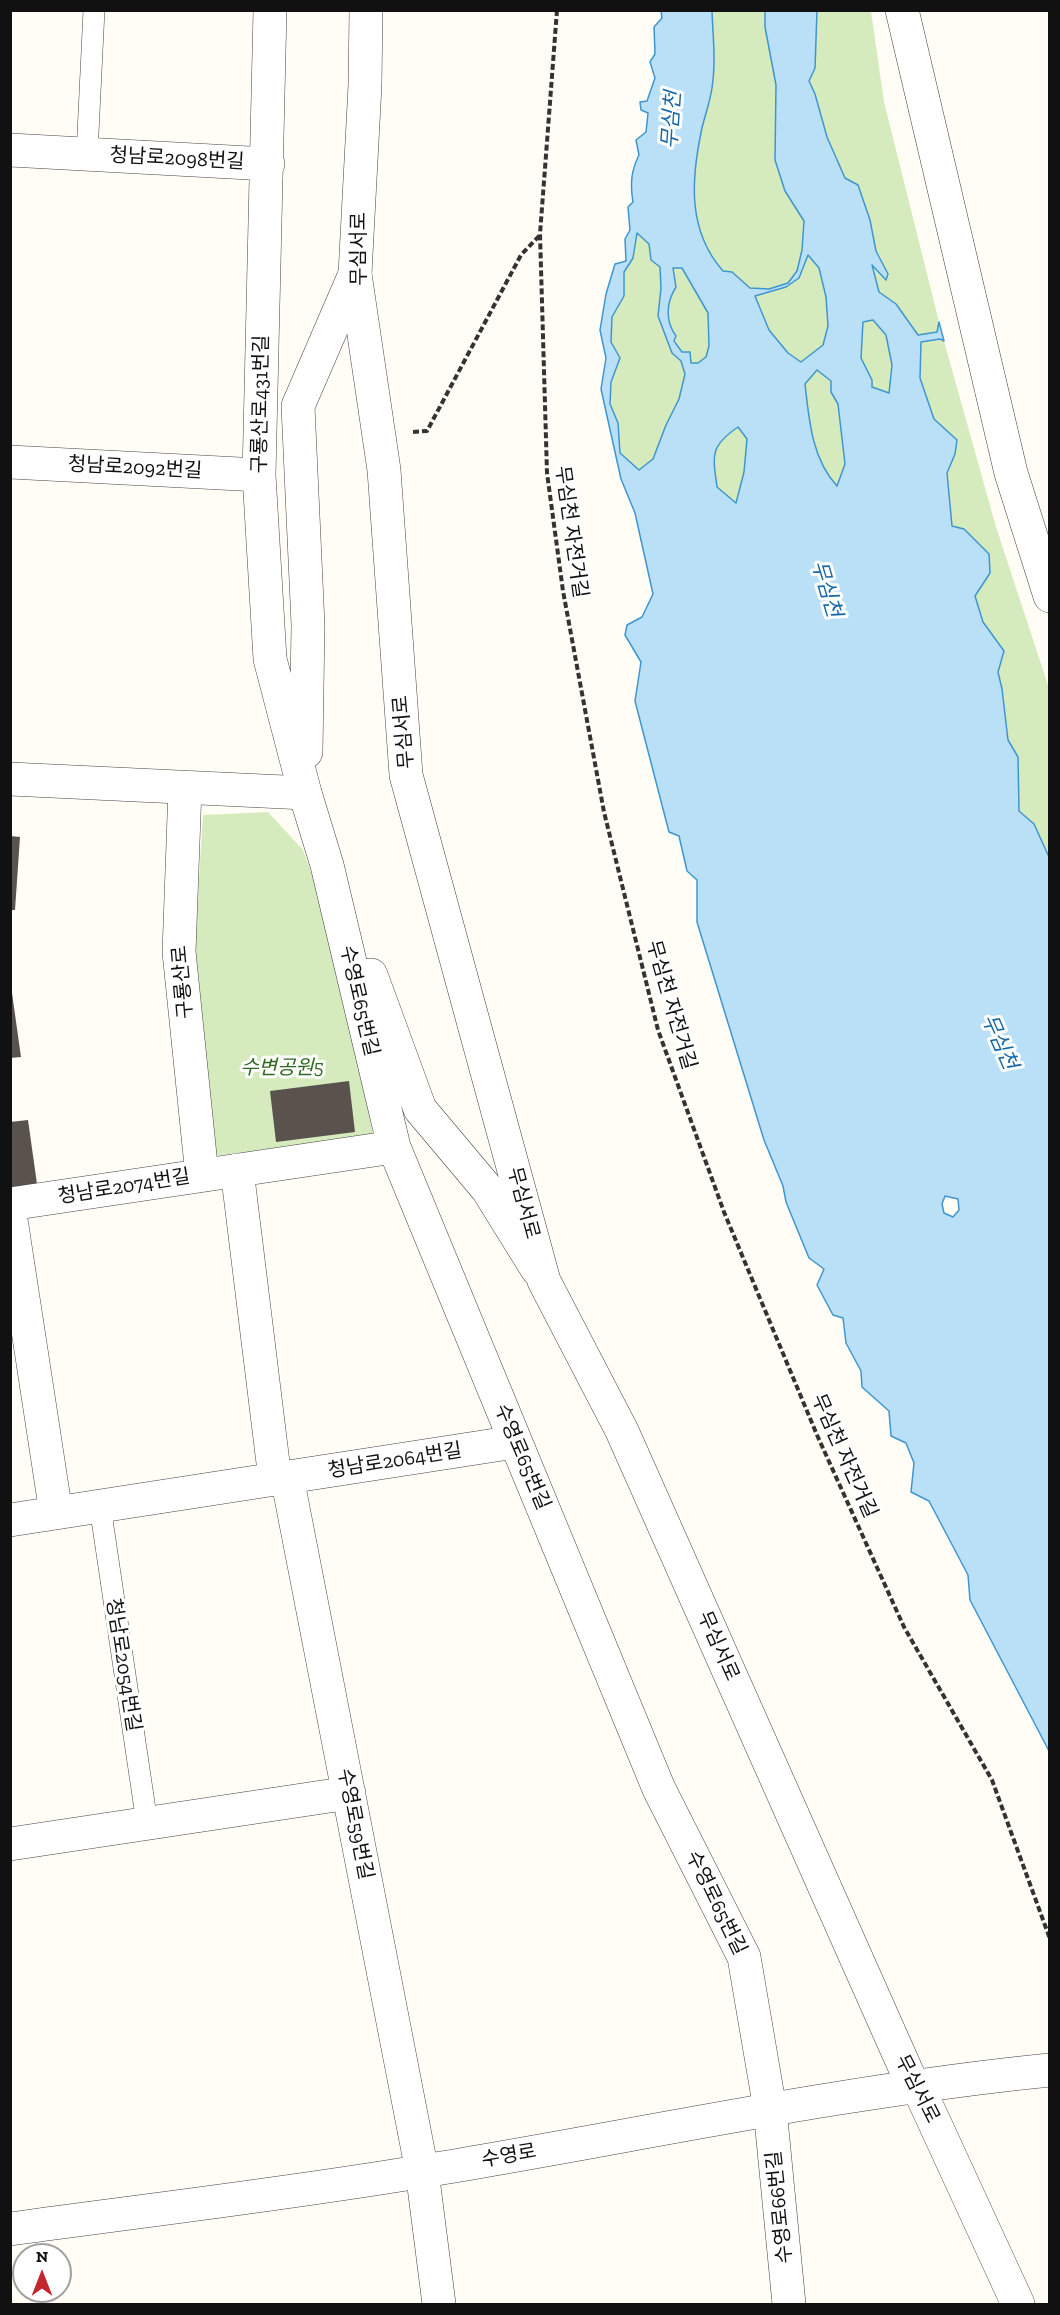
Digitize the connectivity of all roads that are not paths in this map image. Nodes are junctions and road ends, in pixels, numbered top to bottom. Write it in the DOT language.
graph roads {
  1 [pos="94,10"];
  2 [pos="270,10"];
  3 [pos="366,10"];
  4 [pos="902,10"];
  5 [pos="10,150"];
  6 [pos="87,154"];
  7 [pos="268,164"];
  8 [pos="355,274"];
  9 [pos="10,462"];
  10 [pos="259,475"];
  11 [pos="1050,596"];
  12 [pos="10,779"];
  13 [pos="185,788"];
  14 [pos="305,793"];
  15 [pos="394,1147"];
  16 [pos="237,1170"];
  17 [pos="202,1175"];
  18 [pos="10,1204"];
  19 [pos="10,1213"];
  20 [pos="544,1281"];
  21 [pos="515,1442"];
  22 [pos="281,1478"];
  23 [pos="100,1506"];
  24 [pos="56,1513"];
  25 [pos="10,1520"];
  26 [pos="349,1793"];
  27 [pos="147,1824"];
  28 [pos="10,1844"];
  29 [pos="1050,2070"];
  30 [pos="914,2088"];
  31 [pos="770,2109"];
  32 [pos="422,2171"];
  33 [pos="10,2229"];
  34 [pos="439,2304"];
  35 [pos="789,2304"];
  36 [pos="1018,2304"];
  1 -- 6 [label="lane, 청남로2098번길"];
  2 -- 7 [label="street, 구룡산로431번길"];
  3 -- 8 [label="street, 무심서로"];
  4 -- 11 [label="street"];
  5 -- 6 [label="street, 청남로2098번길"];
  6 -- 7 [label="street, 청남로2098번길"];
  7 -- 10 [label="street, 구룡산로431번길"];
  8 -- 14 [label="street"];
  8 -- 20 [label="street, 무심서로"];
  9 -- 10 [label="street, 청남로2092번길"];
  10 -- 14 [label="street, 구룡산로431번길"];
  12 -- 13 [label="street"];
  13 -- 14 [label="street"];
  13 -- 17 [label="street, 구룡산로"];
  14 -- 15 [label="street, 수영로65번길"];
  14 -- 20 [label="street"];
  15 -- 16 [label="street, 청남로2074번길"];
  15 -- 21 [label="street, 수영로65번길"];
  16 -- 17 [label="street, 청남로2074번길"];
  16 -- 22 [label="street"];
  17 -- 18 [label="street, 청남로2074번길"];
  19 -- 24 [label="street"];
  20 -- 30 [label="street, 무심서로"];
  21 -- 22 [label="street, 청남로2064번길"];
  21 -- 31 [label="street, 수영로65번길"];
  22 -- 23 [label="street, 청남로2064번길"];
  22 -- 26 [label="street, 수영로59번길"];
  23 -- 24 [label="street, 청남로2064번길"];
  23 -- 27 [label="lane, 청남로2054번길"];
  24 -- 25 [label="street, 청남로2064번길"];
  26 -- 27 [label="street"];
  26 -- 32 [label="street, 수영로59번길"];
  27 -- 28 [label="street"];
  29 -- 30 [label="street, 수영로"];
  30 -- 31 [label="street, 수영로"];
  30 -- 36 [label="street, 무심서로"];
  31 -- 32 [label="street, 수영로"];
  31 -- 35 [label="street, 수영로66번길"];
  32 -- 33 [label="street, 수영로"];
  32 -- 34 [label="street, 수영로59번길"];
}
